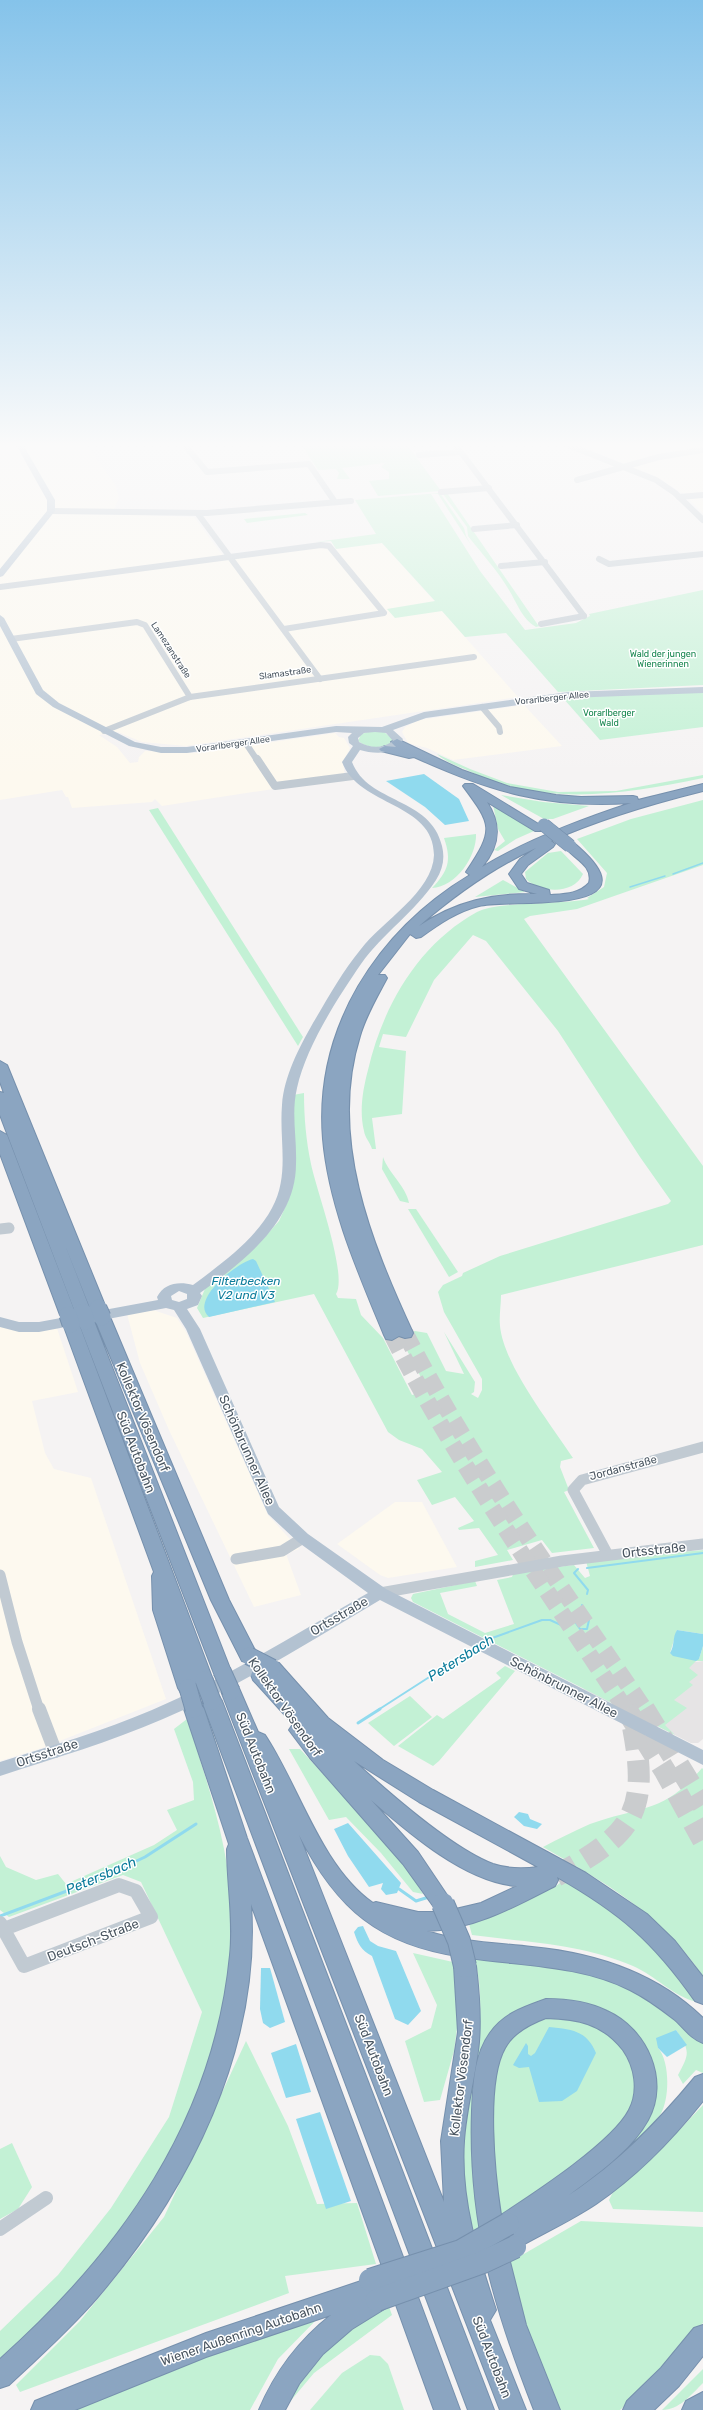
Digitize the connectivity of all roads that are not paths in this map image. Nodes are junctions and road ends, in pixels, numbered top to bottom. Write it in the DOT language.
graph roads {
  1 [pos="15,555"];
  2 [pos="241,555"];
  3 [pos="336,555"];
  4 [pos="540,555"];
  5 [pos="689,555"];
  6 [pos="229,557"];
  7 [pos="599,559"];
  8 [pos="545,562"];
  9 [pos="500,566"];
  10 [pos="0,574"];
  11 [pos="0,587"];
  12 [pos="0,618"];
  13 [pos="541,624"];
  14 [pos="284,629"];
  15 [pos="11,639"];
  16 [pos="474,657"];
  17 [pos="320,679"];
  18 [pos="703,690"];
  19 [pos="190,697"];
  20 [pos="482,707"];
  21 [pos="403,722"];
  22 [pos="383,730"];
  23 [pos="104,731"];
  24 [pos="500,732"];
  25 [pos="357,738"];
  26 [pos="395,738"];
  27 [pos="245,742"];
  28 [pos="370,749"];
  29 [pos="385,749"];
  30 [pos="449,770"];
  31 [pos="351,772"];
  32 [pos="460,781"];
  33 [pos="703,788"];
  34 [pos="679,793"];
  35 [pos="703,793"];
  36 [pos="541,827"];
  37 [pos="550,842"];
  38 [pos="568,847"];
  39 [pos="446,894"];
  40 [pos="416,934"];
  41 [pos="0,1065"];
  42 [pos="0,1096"];
  43 [pos="0,1135"];
  44 [pos="190,1290"];
  45 [pos="165,1300"];
  46 [pos="183,1306"];
  47 [pos="85,1316"];
  48 [pos="0,1322"];
  49 [pos="703,1447"];
  50 [pos="303,1538"];
  51 [pos="703,1544"];
  52 [pos="608,1555"];
  53 [pos="236,1559"];
  54 [pos="0,1575"];
  55 [pos="380,1593"];
  56 [pos="266,1671"];
  57 [pos="196,1684"];
  58 [pos="244,1720"];
  59 [pos="55,1751"];
  60 [pos="703,1757"];
  61 [pos="0,1769"];
  62 [pos="236,1838"];
  63 [pos="363,1908"];
  64 [pos="2,1926"];
  65 [pos="703,1994"];
  66 [pos="703,2033"];
  67 [pos="703,2084"];
  68 [pos="46,2198"];
  69 [pos="0,2229"];
  70 [pos="512,2237"];
  71 [pos="373,2290"];
  72 [pos="703,2337"];
  73 [pos="487,2344"];
  74 [pos="0,2376"];
  75 [pos="703,2404"];
  76 [pos="44,2410"];
  77 [pos="272,2410"];
  78 [pos="447,2410"];
  79 [pos="481,2410"];
  80 [pos="512,2410"];
  81 [pos="547,2410"];
  82 [pos="636,2410"];
  83 [pos="696,2410"];
  1 -- 10 [label="main road"];
  2 -- 6 [label="street"];
  3 -- 14 [label="street"];
  4 -- 8 [label="street"];
  5 -- 7 [label="street"];
  6 -- 11 [label="street"];
  6 -- 14 [label="street"];
  8 -- 9 [label="street"];
  8 -- 13 [label="street"];
  12 -- 15 [label="main road, Vorarlberger Allee"];
  14 -- 17 [label="street"];
  15 -- 19 [label="street, Lamezanstraße"];
  15 -- 23 [label="main road, Vorarlberger Allee"];
  16 -- 17 [label="street, Slamastraße"];
  17 -- 19 [label="street, Slamastraße"];
  18 -- 20 [label="main road, Vorarlberger Allee"];
  19 -- 23 [label="street, Slamastraße"];
  20 -- 21 [label="main road, Vorarlberger Allee"];
  20 -- 24 [label="street"];
  21 -- 22 [label="main road, Vorarlberger Allee"];
  21 -- 26 [label="main road"];
  22 -- 25 [label="main road"];
  22 -- 26 [label="main road"];
  23 -- 27 [label="main road, Vorarlberger Allee"];
  25 -- 27 [label="main road, Vorarlberger Allee"];
  25 -- 28 [label="main road, Vorarlberger Allee"];
  25 -- 31 [label="main road"];
  26 -- 29 [label="main road"];
  26 -- 30 [label="highway"];
  27 -- 31 [label="street"];
  28 -- 29 [label="main road, Vorarlberger Allee"];
  28 -- 31 [label="main road"];
  29 -- 32 [label="highway"];
  30 -- 34 [label="highway"];
  30 -- 36 [label="highway"];
  31 -- 44 [label="main road"];
  32 -- 36 [label="highway"];
  32 -- 39 [label="highway"];
  33 -- 34 [label="highway"];
  34 -- 39 [label="highway"];
  35 -- 37 [label="highway"];
  36 -- 38 [label="highway"];
  37 -- 38 [label="highway"];
  37 -- 40 [label="highway"];
  38 -- 40 [label="highway"];
  39 -- 40 [label="highway"];
  41 -- 47 [label="highway, Kollektor Vösendorf"];
  42 -- 47 [label="highway, Süd Autobahn"];
  43 -- 47 [label="highway, Süd Autobahn"];
  44 -- 45 [label="main road"];
  44 -- 46 [label="main road"];
  45 -- 46 [label="main road"];
  45 -- 48 [label="main road"];
  46 -- 50 [label="main road, Schönbrunner Allee"];
  47 -- 56 [label="highway, Kollektor Vösendorf"];
  47 -- 57 [label="highway, Süd Autobahn"];
  47 -- 58 [label="highway, Süd Autobahn, bridge"];
  49 -- 52 [label="street, Jordanstraße"];
  50 -- 53 [label="street"];
  50 -- 55 [label="main road, Schönbrunner Allee"];
  51 -- 52 [label="street, Ortsstraße"];
  52 -- 55 [label="street, Ortsstraße"];
  54 -- 59 [label="street"];
  55 -- 59 [label="main road, Ortsstraße"];
  55 -- 60 [label="main road, Schönbrunner Allee"];
  56 -- 63 [label="highway"];
  56 -- 65 [label="highway"];
  56 -- 73 [label="highway, Kollektor Vösendorf, bridge"];
  57 -- 62 [label="highway, bridge"];
  57 -- 79 [label="highway, Süd Autobahn, bridge"];
  58 -- 63 [label="highway"];
  58 -- 73 [label="highway, Süd Autobahn"];
  59 -- 61 [label="main road, Ortsstraße"];
  62 -- 74 [label="highway"];
  62 -- 78 [label="highway"];
  63 -- 66 [label="highway"];
  64 -- 64 [label="street, Deutsch-Straße"];
  67 -- 70 [label="highway"];
  68 -- 69 [label="street"];
  70 -- 71 [label="highway, Wiener Außenring Autobahn"];
  70 -- 71 [label="highway, bridge"];
  70 -- 81 [label="highway"];
  71 -- 76 [label="highway, Wiener Außenring Autobahn"];
  71 -- 77 [label="highway"];
  72 -- 82 [label="highway"];
  73 -- 80 [label="highway, Süd Autobahn"];
  75 -- 83 [label="highway"];
}
